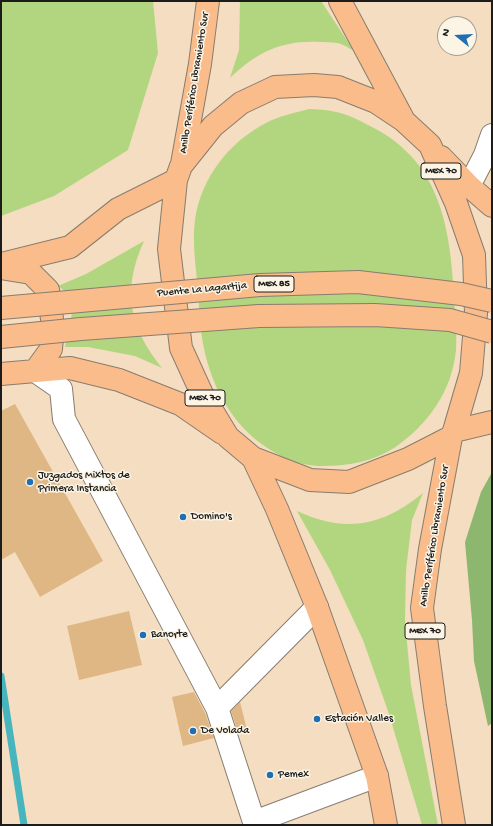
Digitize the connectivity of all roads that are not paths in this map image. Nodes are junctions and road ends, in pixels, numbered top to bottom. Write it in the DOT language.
graph roads {
  1 [pos="208,1"];
  2 [pos="340,1"];
  3 [pos="403,120"];
  4 [pos="492,135"];
  5 [pos="430,145"];
  6 [pos="179,173"];
  7 [pos="469,186"];
  8 [pos="492,206"];
  9 [pos="1,264"];
  10 [pos="1,268"];
  11 [pos="492,301"];
  12 [pos="1,308"];
  13 [pos="492,332"];
  14 [pos="1,337"];
  15 [pos="35,371"];
  16 [pos="1,374"];
  17 [pos="492,422"];
  18 [pos="453,434"];
  19 [pos="228,438"];
  20 [pos="253,458"];
  21 [pos="317,607"];
  22 [pos="217,708"];
  23 [pos="378,776"];
  24 [pos="255,824"];
  25 [pos="386,825"];
  26 [pos="454,825"];
  1 -- 6 [label="main road, Anillo Periférico Libramiento Sur / MEX 70"];
  2 -- 3 [label="main road, Anillo Periférico Libramiento Sur / MEX 70"];
  3 -- 5 [label="main road, Anillo Periférico Libramiento Sur / MEX 70"];
  3 -- 6 [label="main road, Anillo Periférico Libramiento Sur / MEX 70"];
  4 -- 7 [label="street"];
  5 -- 7 [label="main road"];
  5 -- 18 [label="main road, Anillo Periférico Libramiento Sur / MEX 70"];
  6 -- 9 [label="main road"];
  6 -- 19 [label="main road, Anillo Periférico Libramiento Sur / MEX 70"];
  7 -- 8 [label="main road"];
  10 -- 15 [label="main road"];
  11 -- 12 [label="main road, Puente La Lagartija / MEX 85, bridge"];
  13 -- 14 [label="main road, bridge"];
  15 -- 16 [label="main road"];
  15 -- 19 [label="main road"];
  15 -- 22 [label="street"];
  17 -- 18 [label="main road"];
  18 -- 20 [label="main road, Anillo Periférico Libramiento Sur / MEX 70"];
  18 -- 26 [label="main road, Anillo Periférico Libramiento Sur / MEX 70"];
  19 -- 20 [label="main road, Anillo Periférico Libramiento Sur / MEX 70"];
  20 -- 21 [label="main road, Anillo Periférico Libramiento Sur / MEX 70"];
  21 -- 22 [label="street"];
  21 -- 23 [label="main road, Anillo Periférico Libramiento Sur / MEX 70"];
  22 -- 24 [label="street"];
  23 -- 24 [label="street"];
  23 -- 25 [label="main road, Anillo Periférico Libramiento Sur / MEX 70"];
}
